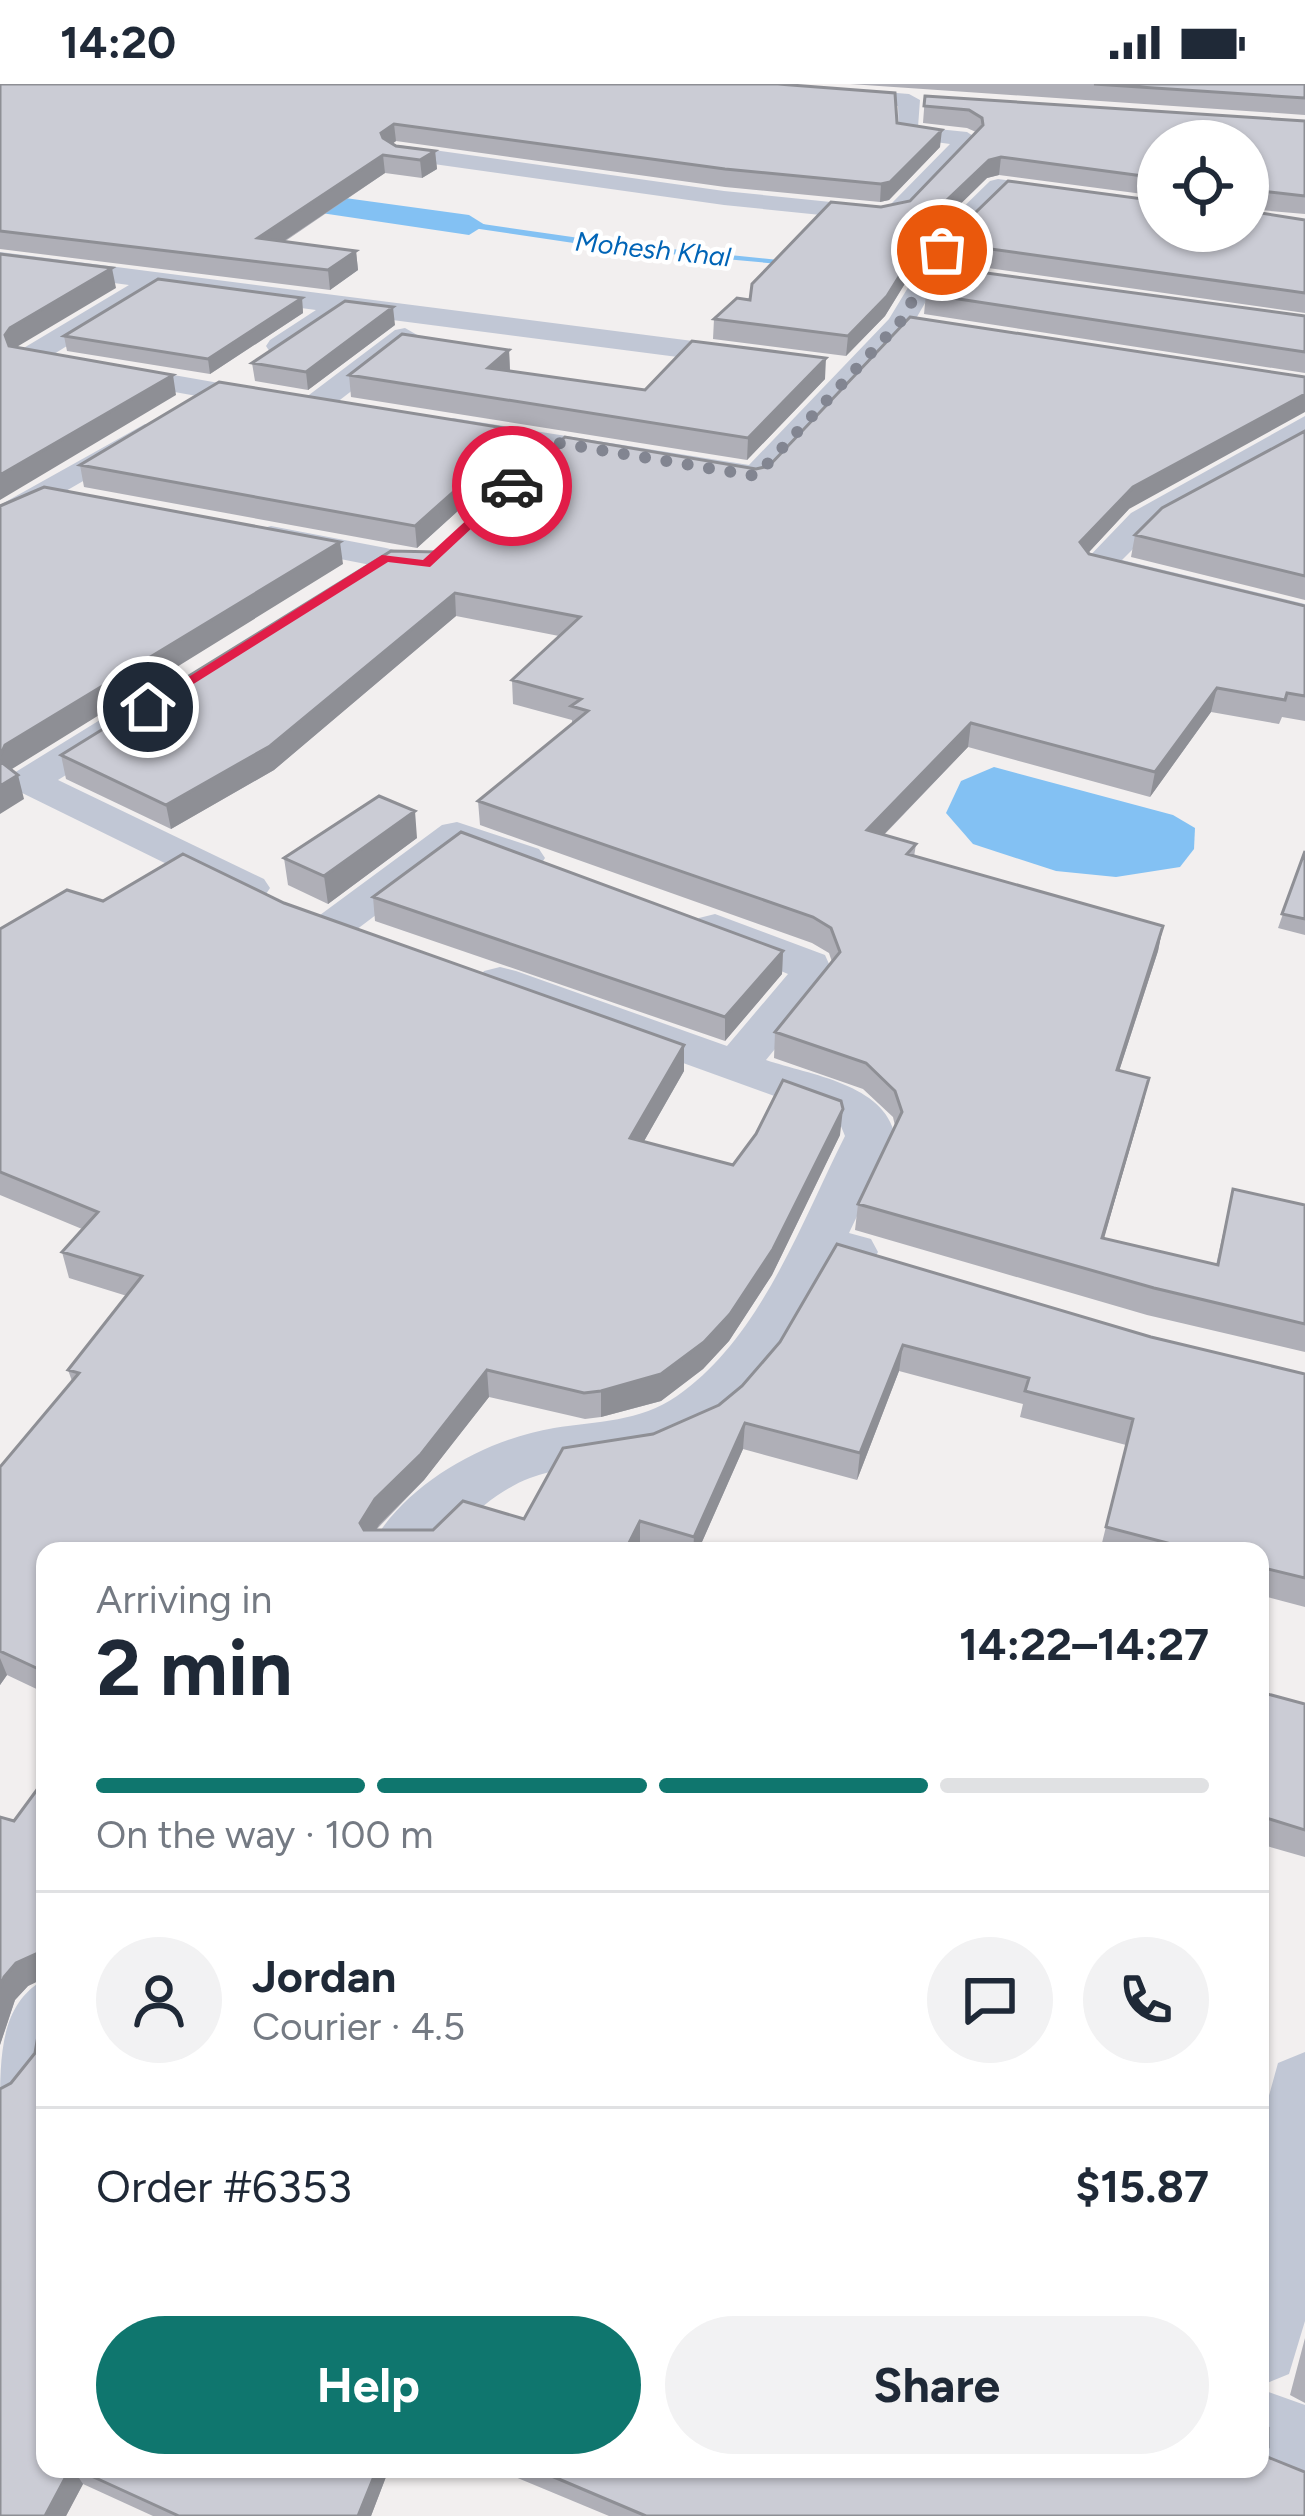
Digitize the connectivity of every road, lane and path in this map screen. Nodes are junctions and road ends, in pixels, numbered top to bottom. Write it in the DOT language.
graph roads {
  1 [pos="702,84"];
  2 [pos="921,95"];
  3 [pos="398,152"];
  4 [pos="1137,205"];
  5 [pos="0,260"];
  6 [pos="157,279"];
  7 [pos="341,305"];
  8 [pos="431,316"];
  9 [pos="782,362"];
  10 [pos="215,389"];
  11 [pos="311,407"];
  12 [pos="357,414"];
  13 [pos="424,423"];
  14 [pos="1305,425"];
  15 [pos="558,443"];
  16 [pos="525,474"];
  17 [pos="48,494"];
  18 [pos="93,502"];
  19 [pos="0,519"];
  20 [pos="228,528"];
  21 [pos="386,558"];
  22 [pos="425,564"];
  23 [pos="346,583"];
  24 [pos="1305,615"];
  25 [pos="148,707"];
  26 [pos="14,775"];
  27 [pos="569,875"];
  28 [pos="308,914"];
  29 [pos="682,915"];
  30 [pos="381,939"];
  31 [pos="448,962"];
  32 [pos="738,1063"];
  33 [pos="818,1242"];
  34 [pos="898,1266"];
  35 [pos="407,1542"];
  36 [pos="36,2026"];
  37 [pos="0,2076"];
  38 [pos="1305,2089"];
  39 [pos="1269,2294"];
  40 [pos="1269,2434"];
  41 [pos="1305,2447"];
  1 -- 2 [label="street"];
  2 -- 3 [label="street"];
  4 -- 15 [label="street"];
  5 -- 6 [label="street"];
  6 -- 7 [label="street"];
  6 -- 10 [label="street"];
  7 -- 8 [label="street"];
  7 -- 10 [label="street"];
  8 -- 9 [label="street"];
  8 -- 11 [label="street"];
  10 -- 11 [label="street"];
  10 -- 17 [label="street"];
  11 -- 12 [label="street"];
  13 -- 15 [label="street"];
  14 -- 24 [label="street"];
  15 -- 16 [label="street"];
  17 -- 18 [label="street"];
  17 -- 19 [label="street"];
  20 -- 21 [label="street"];
  21 -- 22 [label="street"];
  21 -- 23 [label="street"];
  25 -- 26 [label="street"];
  26 -- 28 [label="street"];
  27 -- 28 [label="street"];
  28 -- 30 [label="street"];
  29 -- 32 [label="street"];
  31 -- 32 [label="street"];
  32 -- 33 [label="street"];
  33 -- 34 [label="street"];
  33 -- 35 [label="street"];
  36 -- 37 [label="street"];
  38 -- 39 [label="street"];
  40 -- 41 [label="street"];
}
